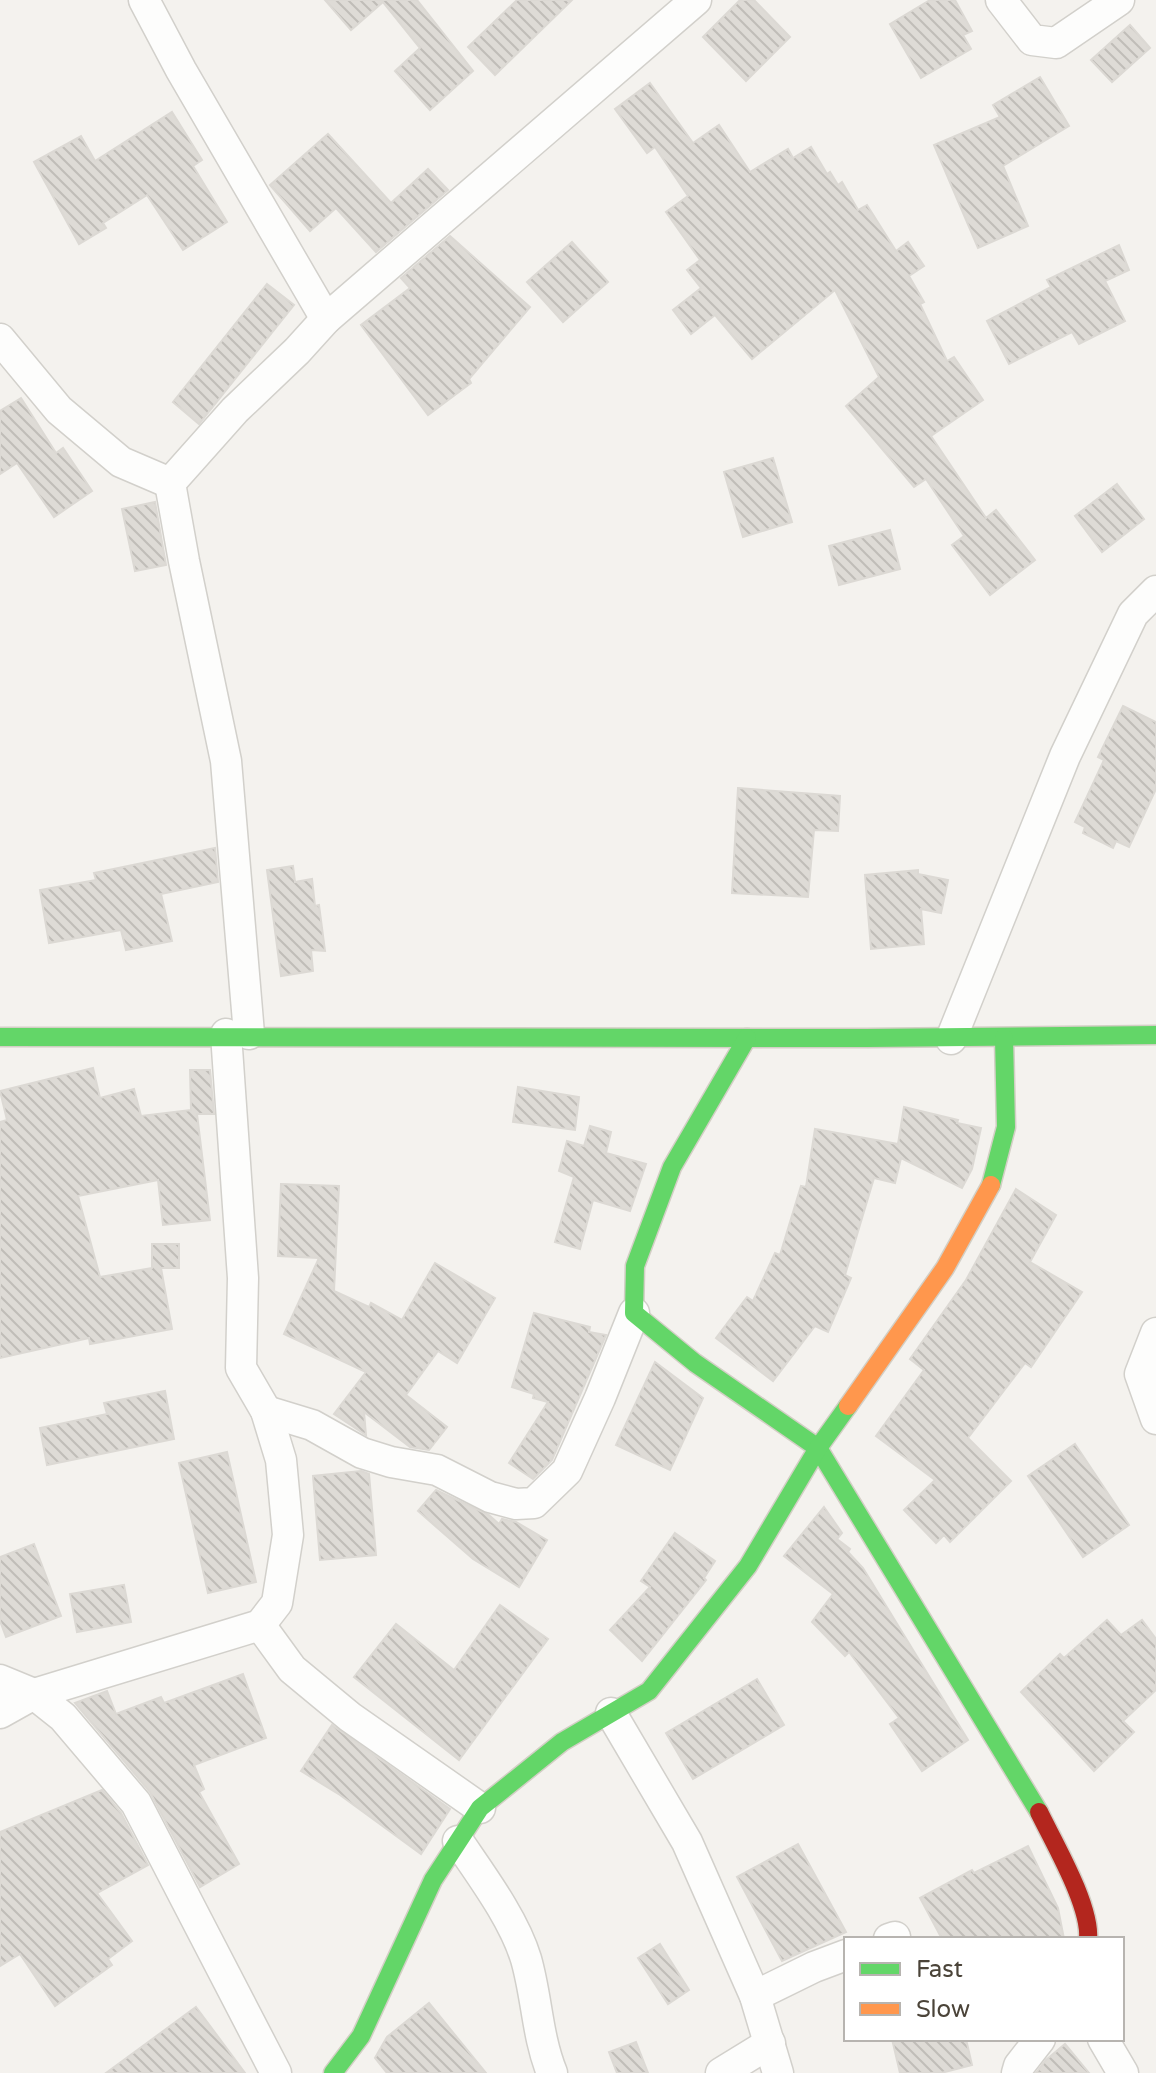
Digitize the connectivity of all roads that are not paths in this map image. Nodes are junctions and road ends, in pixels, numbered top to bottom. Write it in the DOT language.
graph roads {
  1 [pos="696,0"];
  2 [pos="1001,0"];
  3 [pos="1119,0"];
  4 [pos="153,4"];
  5 [pos="326,319"];
  6 [pos="0,339"];
  7 [pos="170,483"];
  8 [pos="1156,591"];
  9 [pos="238,1034"];
  10 [pos="1156,1035"];
  11 [pos="0,1037"];
  12 [pos="747,1038"];
  13 [pos="1004,1038"];
  14 [pos="951,1039"];
  15 [pos="634,1313"];
  16 [pos="1156,1333"];
  17 [pos="266,1411"];
  18 [pos="1156,1419"];
  19 [pos="818,1448"];
  20 [pos="260,1625"];
  21 [pos="0,1680"];
  22 [pos="34,1694"];
  23 [pos="0,1713"];
  24 [pos="611,1713"];
  25 [pos="480,1808"];
  26 [pos="458,1841"];
  27 [pos="1088,1937"];
  28 [pos="844,1956"];
  29 [pos="755,1996"];
  30 [pos="1038,2041"];
  31 [pos="1104,2041"];
  32 [pos="770,2043"];
  33 [pos="276,2073"];
  34 [pos="333,2073"];
  35 [pos="552,2073"];
  36 [pos="721,2073"];
  37 [pos="778,2073"];
  38 [pos="1017,2073"];
  39 [pos="1123,2073"];
  1 -- 5 [label="street"];
  2 -- 3 [label="street"];
  4 -- 5 [label="street"];
  5 -- 7 [label="street"];
  6 -- 7 [label="street"];
  7 -- 9 [label="street"];
  8 -- 14 [label="street"];
  9 -- 11 [label="street"];
  9 -- 12 [label="street"];
  9 -- 17 [label="street"];
  10 -- 13 [label="street"];
  12 -- 14 [label="street"];
  12 -- 15 [label="street"];
  13 -- 14 [label="street"];
  13 -- 19 [label="street"];
  15 -- 17 [label="street"];
  15 -- 19 [label="street"];
  16 -- 18 [label="street"];
  17 -- 20 [label="street"];
  19 -- 24 [label="street"];
  19 -- 27 [label="street"];
  20 -- 22 [label="street"];
  20 -- 25 [label="street"];
  21 -- 22 [label="street"];
  22 -- 23 [label="street"];
  22 -- 33 [label="street"];
  24 -- 25 [label="street"];
  24 -- 29 [label="street"];
  25 -- 26 [label="street"];
  26 -- 34 [label="street"];
  26 -- 35 [label="street"];
  28 -- 29 [label="street"];
  29 -- 32 [label="street"];
  30 -- 38 [label="street"];
  31 -- 39 [label="street"];
  32 -- 36 [label="street"];
  32 -- 37 [label="street"];
}
